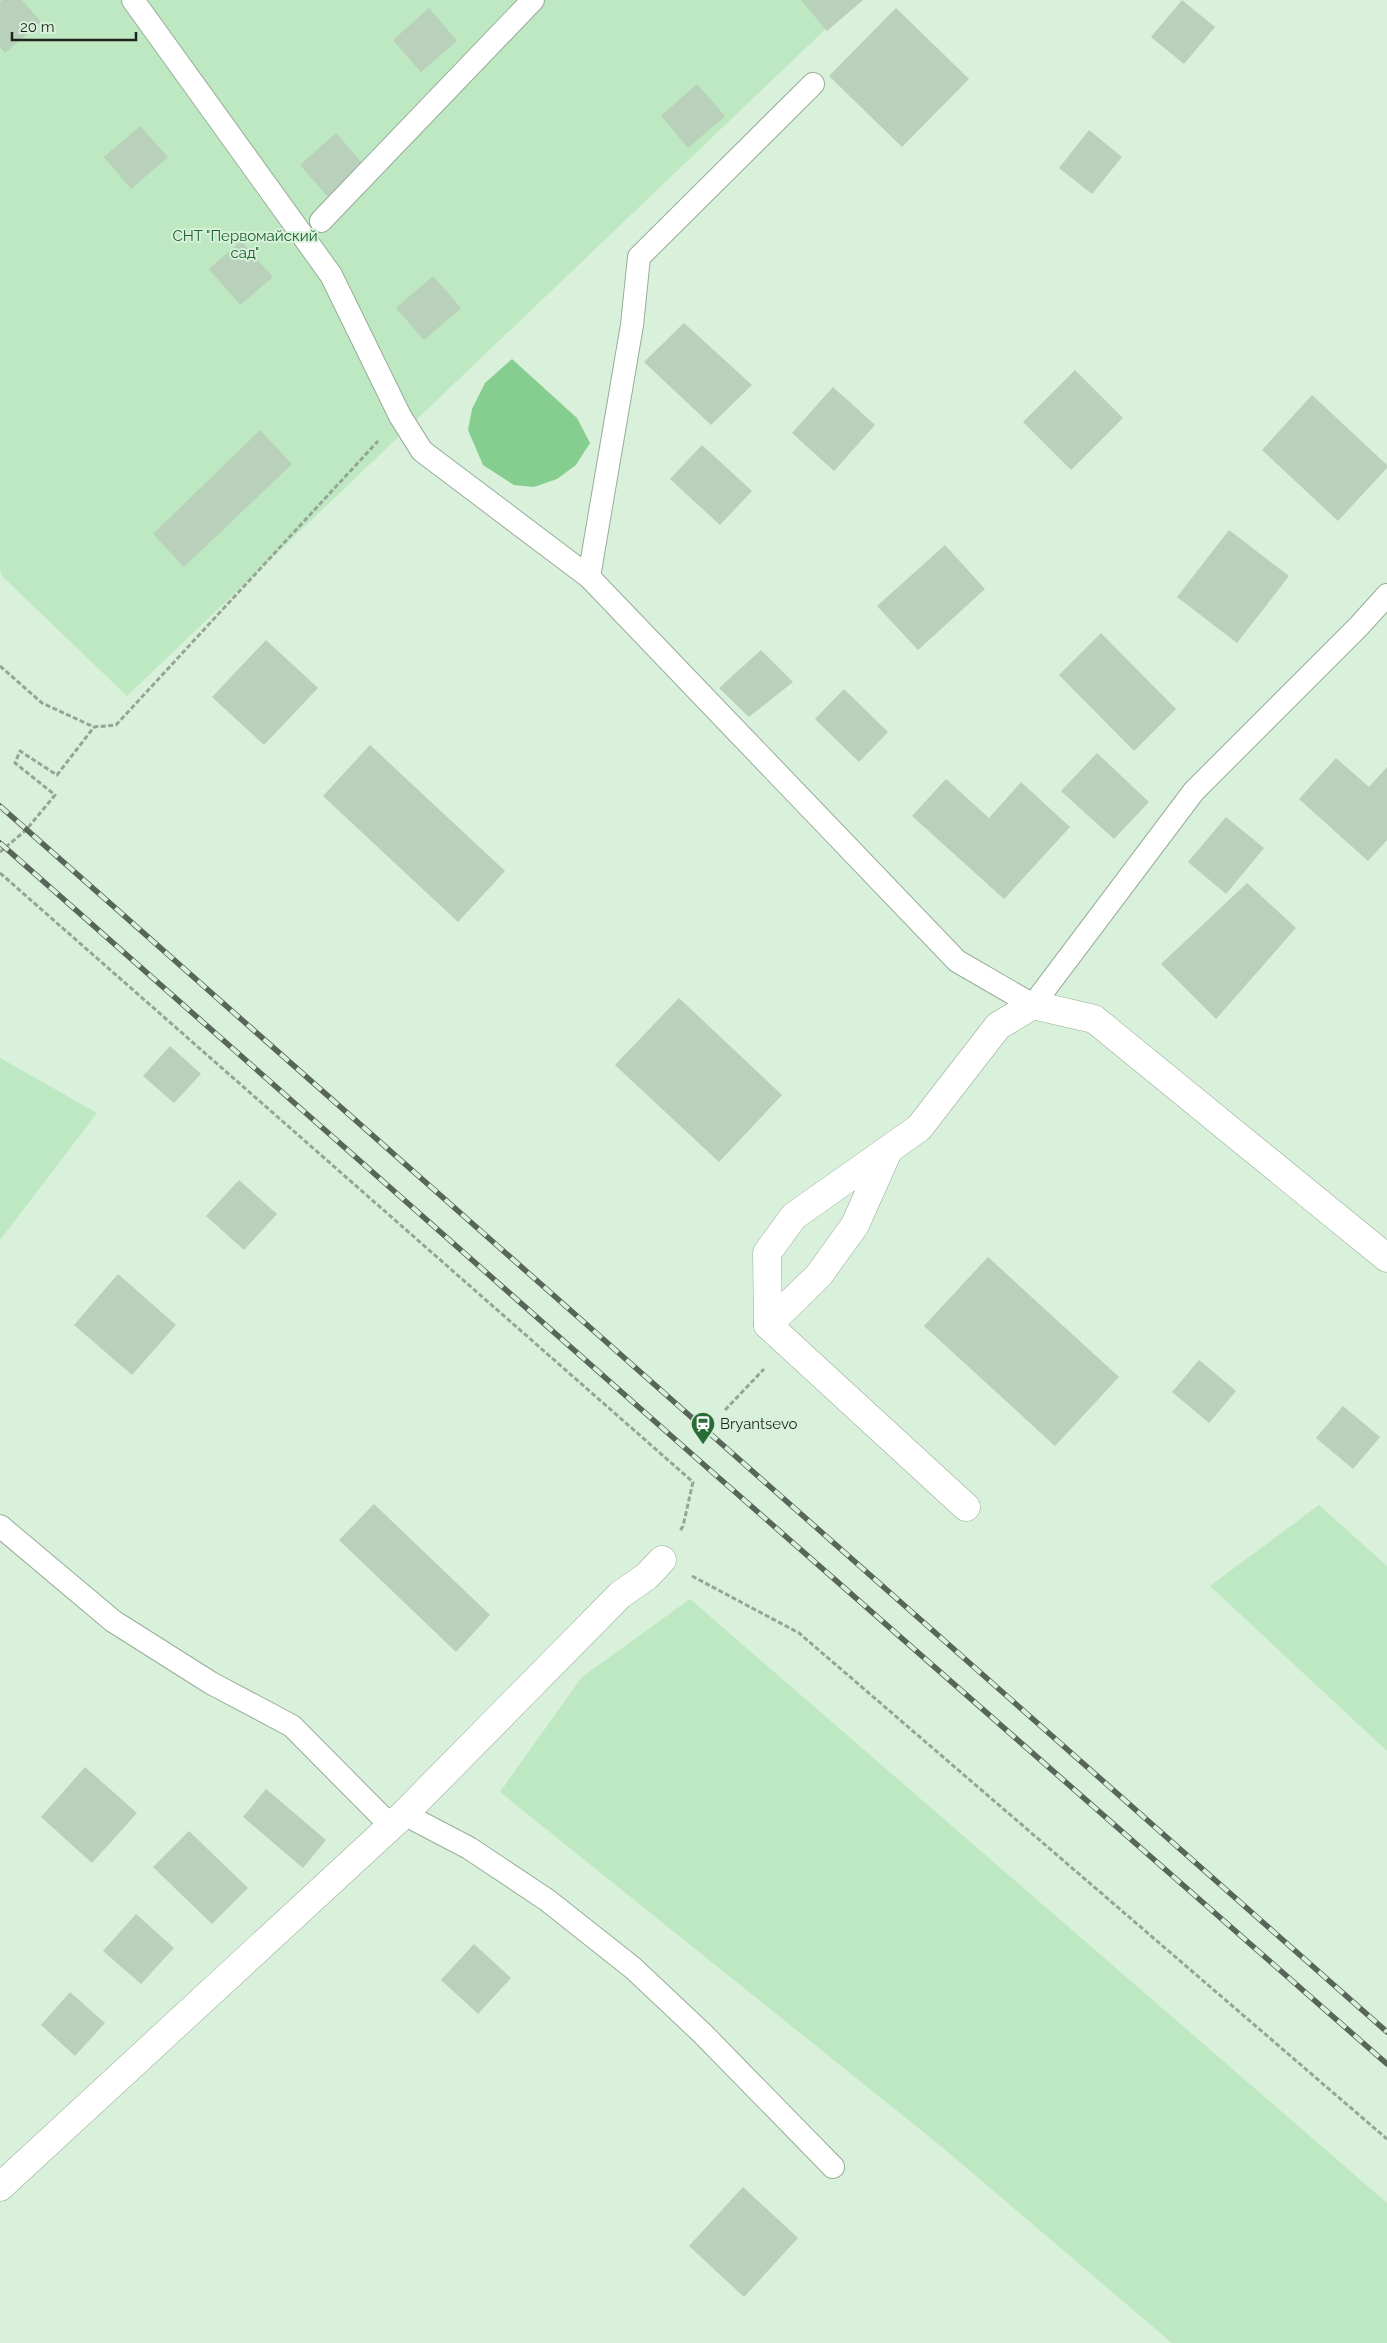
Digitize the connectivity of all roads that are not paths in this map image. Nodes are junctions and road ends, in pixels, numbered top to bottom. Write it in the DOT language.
graph roads {
  1 [pos="133,0"];
  2 [pos="533,0"];
  3 [pos="813,84"];
  4 [pos="321,221"];
  5 [pos="589,577"];
  6 [pos="1387,595"];
  7 [pos="1033,1005"];
  8 [pos="888,1149"];
  9 [pos="1387,1258"];
  10 [pos="768,1325"];
  11 [pos="966,1507"];
  12 [pos="0,1526"];
  13 [pos="662,1560"];
  14 [pos="397,1820"];
  15 [pos="833,2167"];
  16 [pos="0,2187"];
  1 -- 5 [label="lane"];
  2 -- 4 [label="lane"];
  3 -- 5 [label="lane"];
  5 -- 7 [label="lane"];
  6 -- 7 [label="lane"];
  7 -- 8 [label="street"];
  7 -- 9 [label="street"];
  8 -- 10 [label="street"];
  8 -- 10 [label="street"];
  10 -- 11 [label="street"];
  12 -- 14 [label="lane"];
  13 -- 14 [label="street"];
  14 -- 15 [label="lane"];
  14 -- 16 [label="street"];
}
